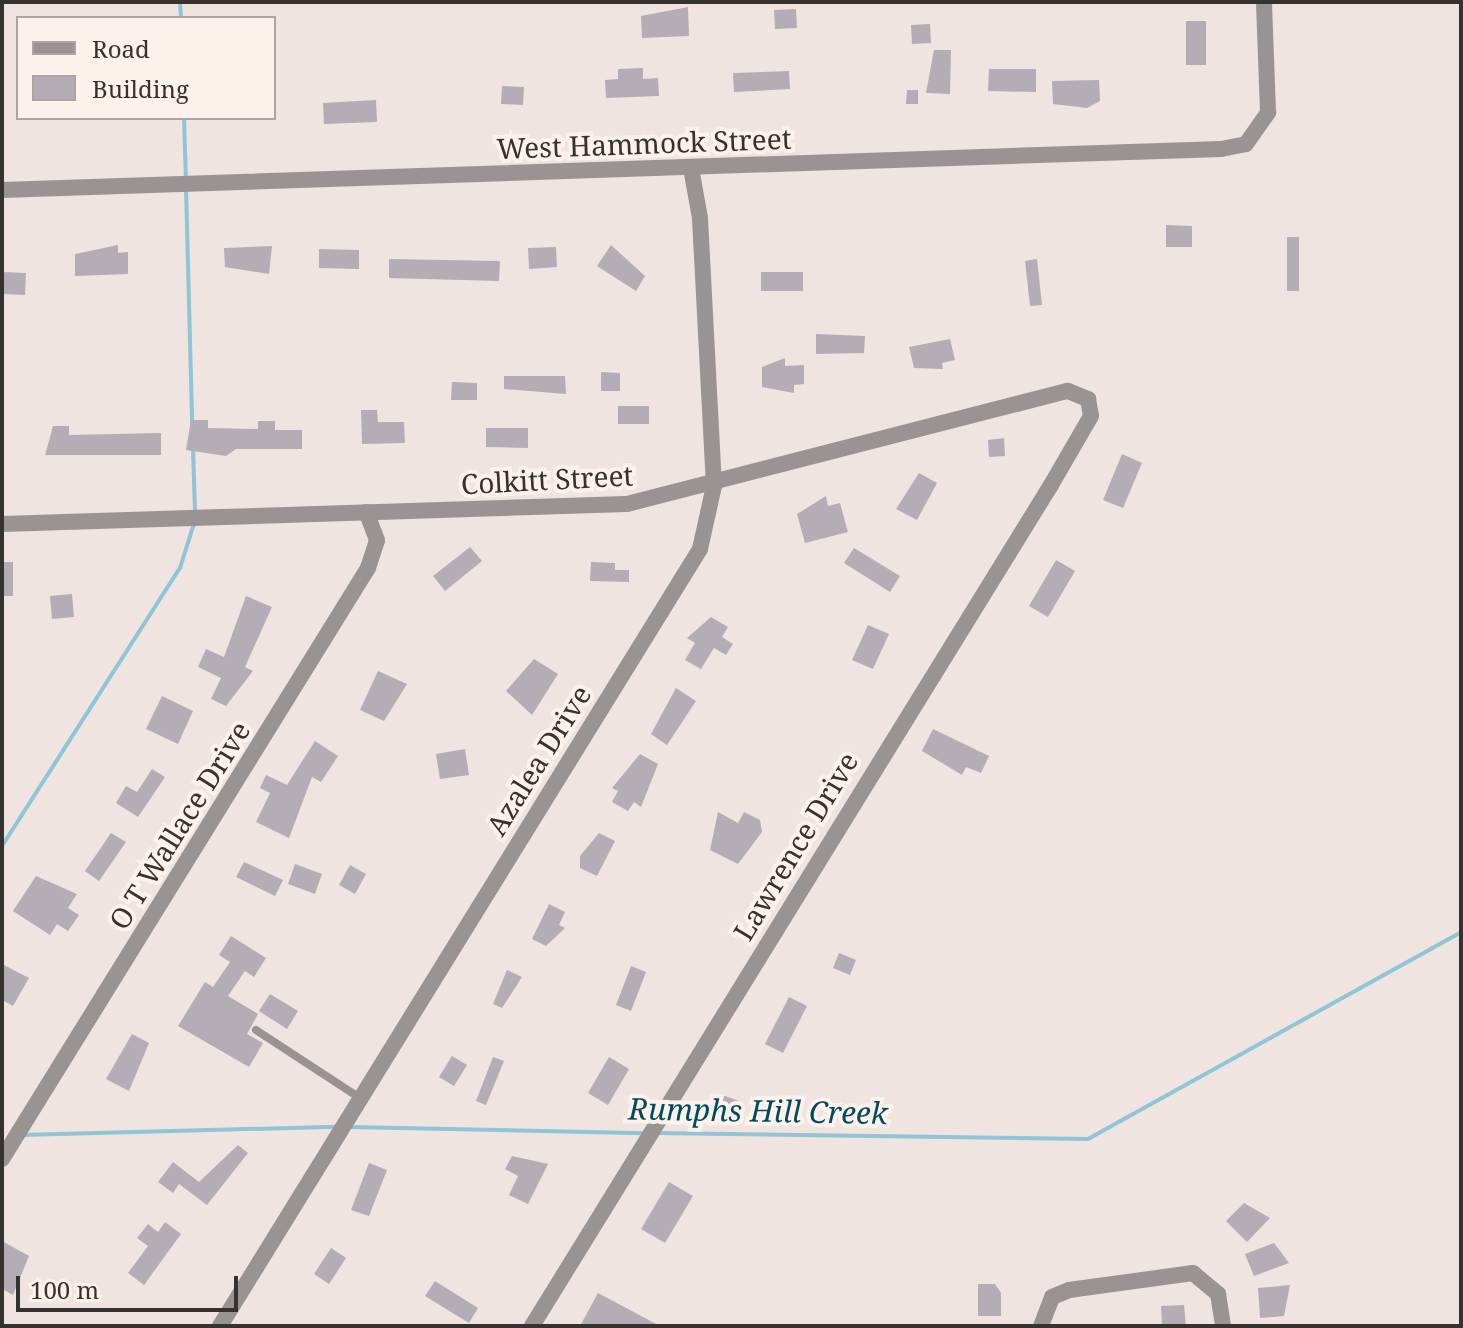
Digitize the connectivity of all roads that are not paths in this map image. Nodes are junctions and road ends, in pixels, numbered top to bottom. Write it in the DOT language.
graph roads {
  1 [pos="1264,2"];
  2 [pos="691,168"];
  3 [pos="2,190"];
  4 [pos="1081,393"];
  5 [pos="714,486"];
  6 [pos="366,512"];
  7 [pos="2,524"];
  8 [pos="256,1030"];
  9 [pos="361,1098"];
  10 [pos="2,1159"];
  11 [pos="220,1326"];
  12 [pos="532,1326"];
  13 [pos="1041,1326"];
  14 [pos="1223,1326"];
  1 -- 2 [label="street, West Hammock Street"];
  2 -- 3 [label="street, West Hammock Street"];
  2 -- 5 [label="street, Azalea Drive"];
  4 -- 5 [label="street, Colkitt Street"];
  4 -- 12 [label="street, Lawrence Drive"];
  5 -- 6 [label="street, Colkitt Street"];
  5 -- 9 [label="street, Azalea Drive"];
  6 -- 7 [label="street, Colkitt Street"];
  6 -- 10 [label="street, O T Wallace Drive"];
  8 -- 9 [label="lane"];
  9 -- 11 [label="street, Azalea Drive"];
  13 -- 14 [label="street"];
}
